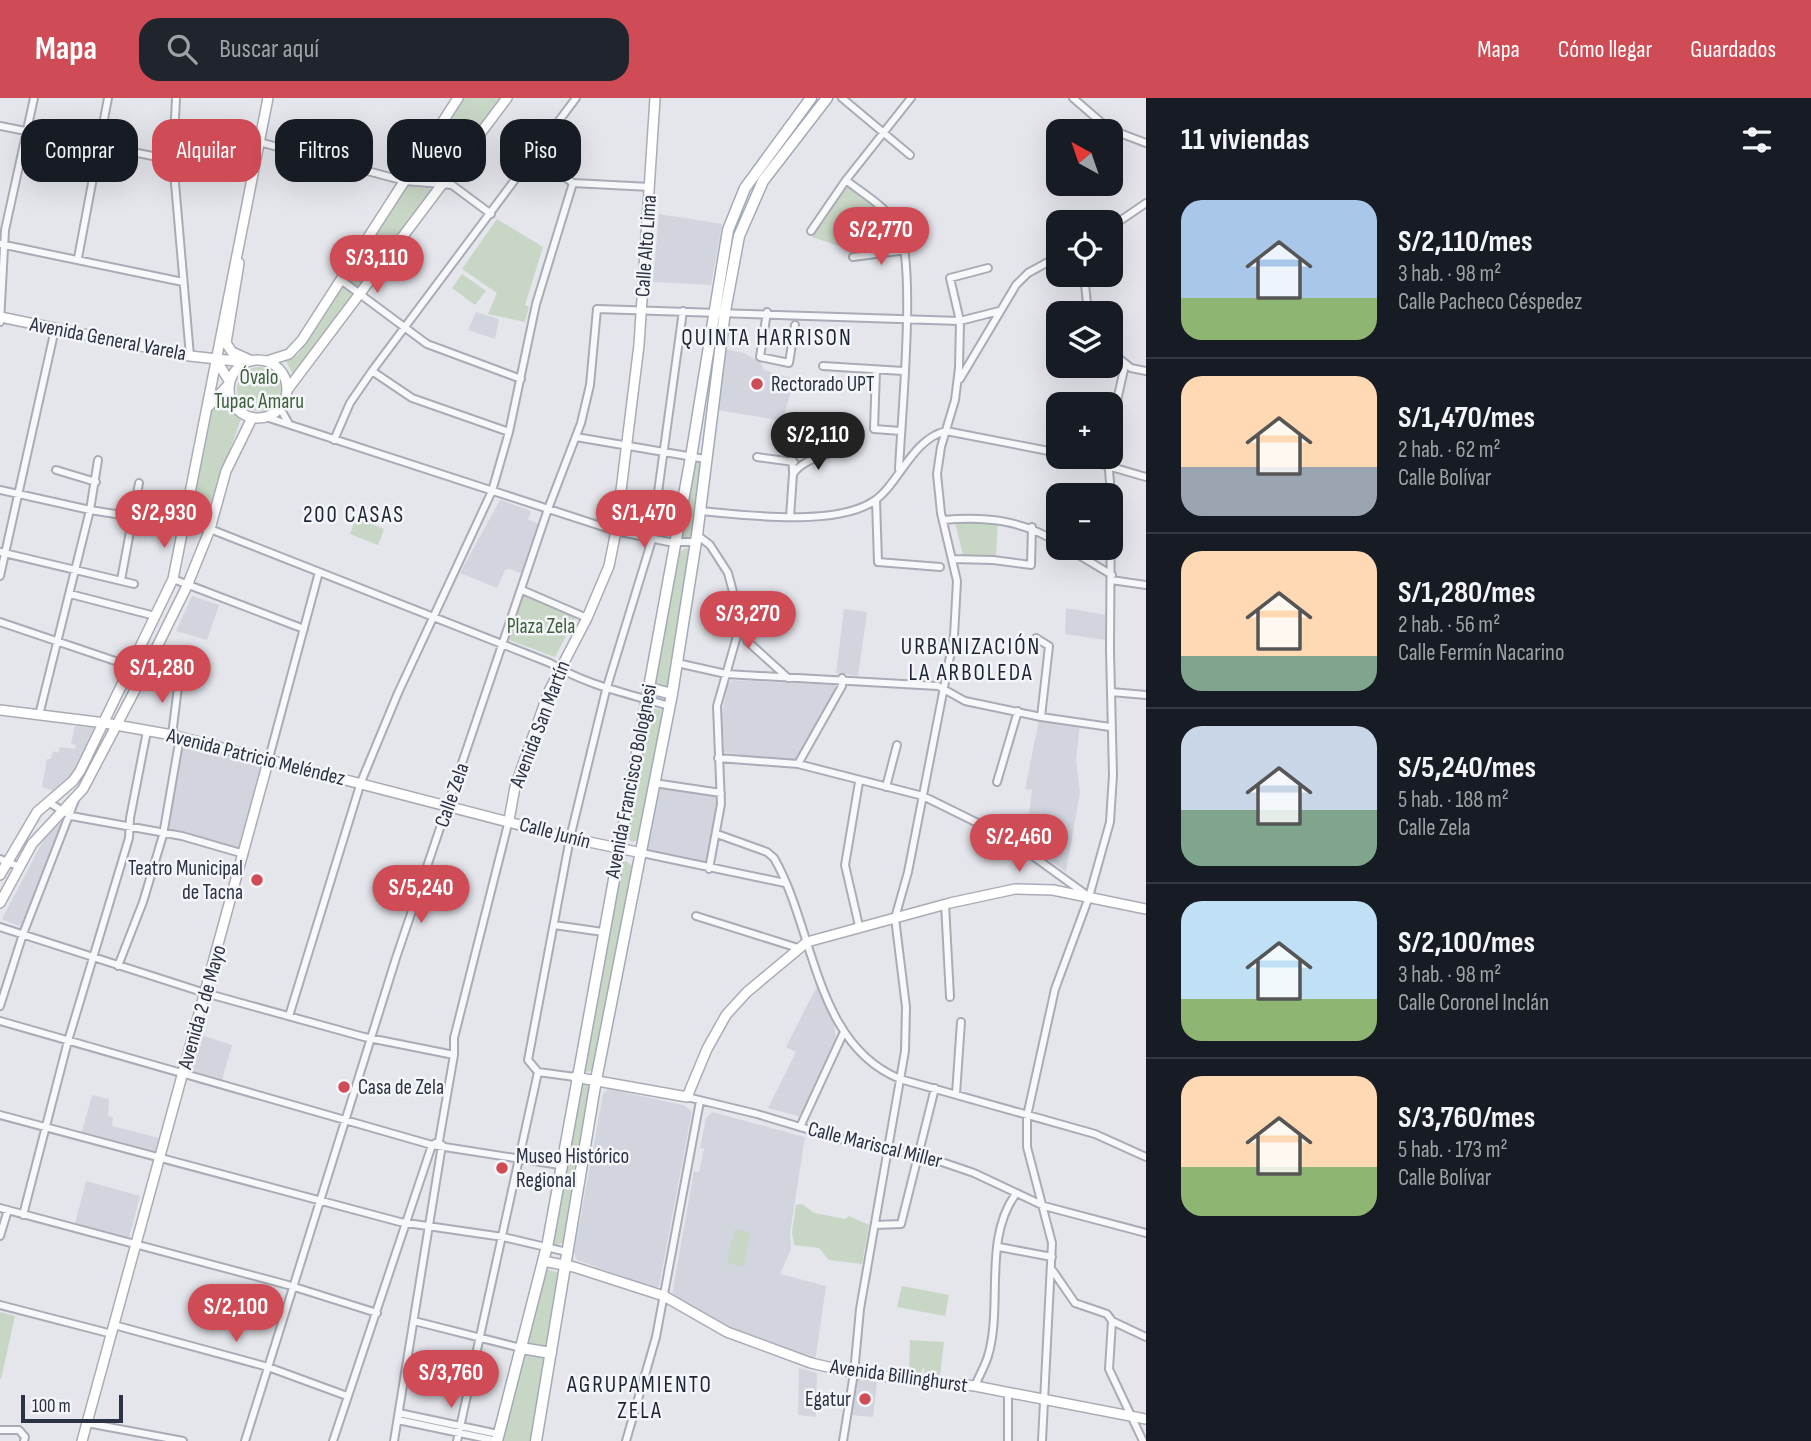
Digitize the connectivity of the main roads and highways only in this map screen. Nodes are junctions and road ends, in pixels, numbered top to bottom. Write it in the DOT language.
graph roads {
  1 [pos="811,98"];
  2 [pos="827,98"];
  3 [pos="784,131"];
  4 [pos="794,139"];
  5 [pos="720,312"];
  6 [pos="648,694"];
  7 [pos="671,694"];
  8 [pos="522,1348"];
  9 [pos="551,1353"];
  10 [pos="497,1438"];
  11 [pos="536,1441"];
  1 -- 3 [label="main road, Avenida Francisco Bolognesi"];
  2 -- 4 [label="main road, Avenida Francisco Bolognesi"];
  3 -- 4 [label="main road"];
  3 -- 5 [label="main road, Avenida Francisco Bolognesi"];
  4 -- 5 [label="main road, Avenida Francisco Bolognesi"];
  5 -- 6 [label="main road, Avenida Francisco Bolognesi"];
  5 -- 7 [label="main road, Avenida Francisco Bolognesi"];
  6 -- 7 [label="main road"];
  6 -- 8 [label="main road, Avenida Francisco Bolognesi"];
  7 -- 9 [label="main road, Avenida Francisco Bolognesi"];
  8 -- 9 [label="main road"];
  8 -- 10 [label="main road, Avenida Francisco Bolognesi"];
  9 -- 11 [label="main road, Avenida Francisco Bolognesi"];
}
